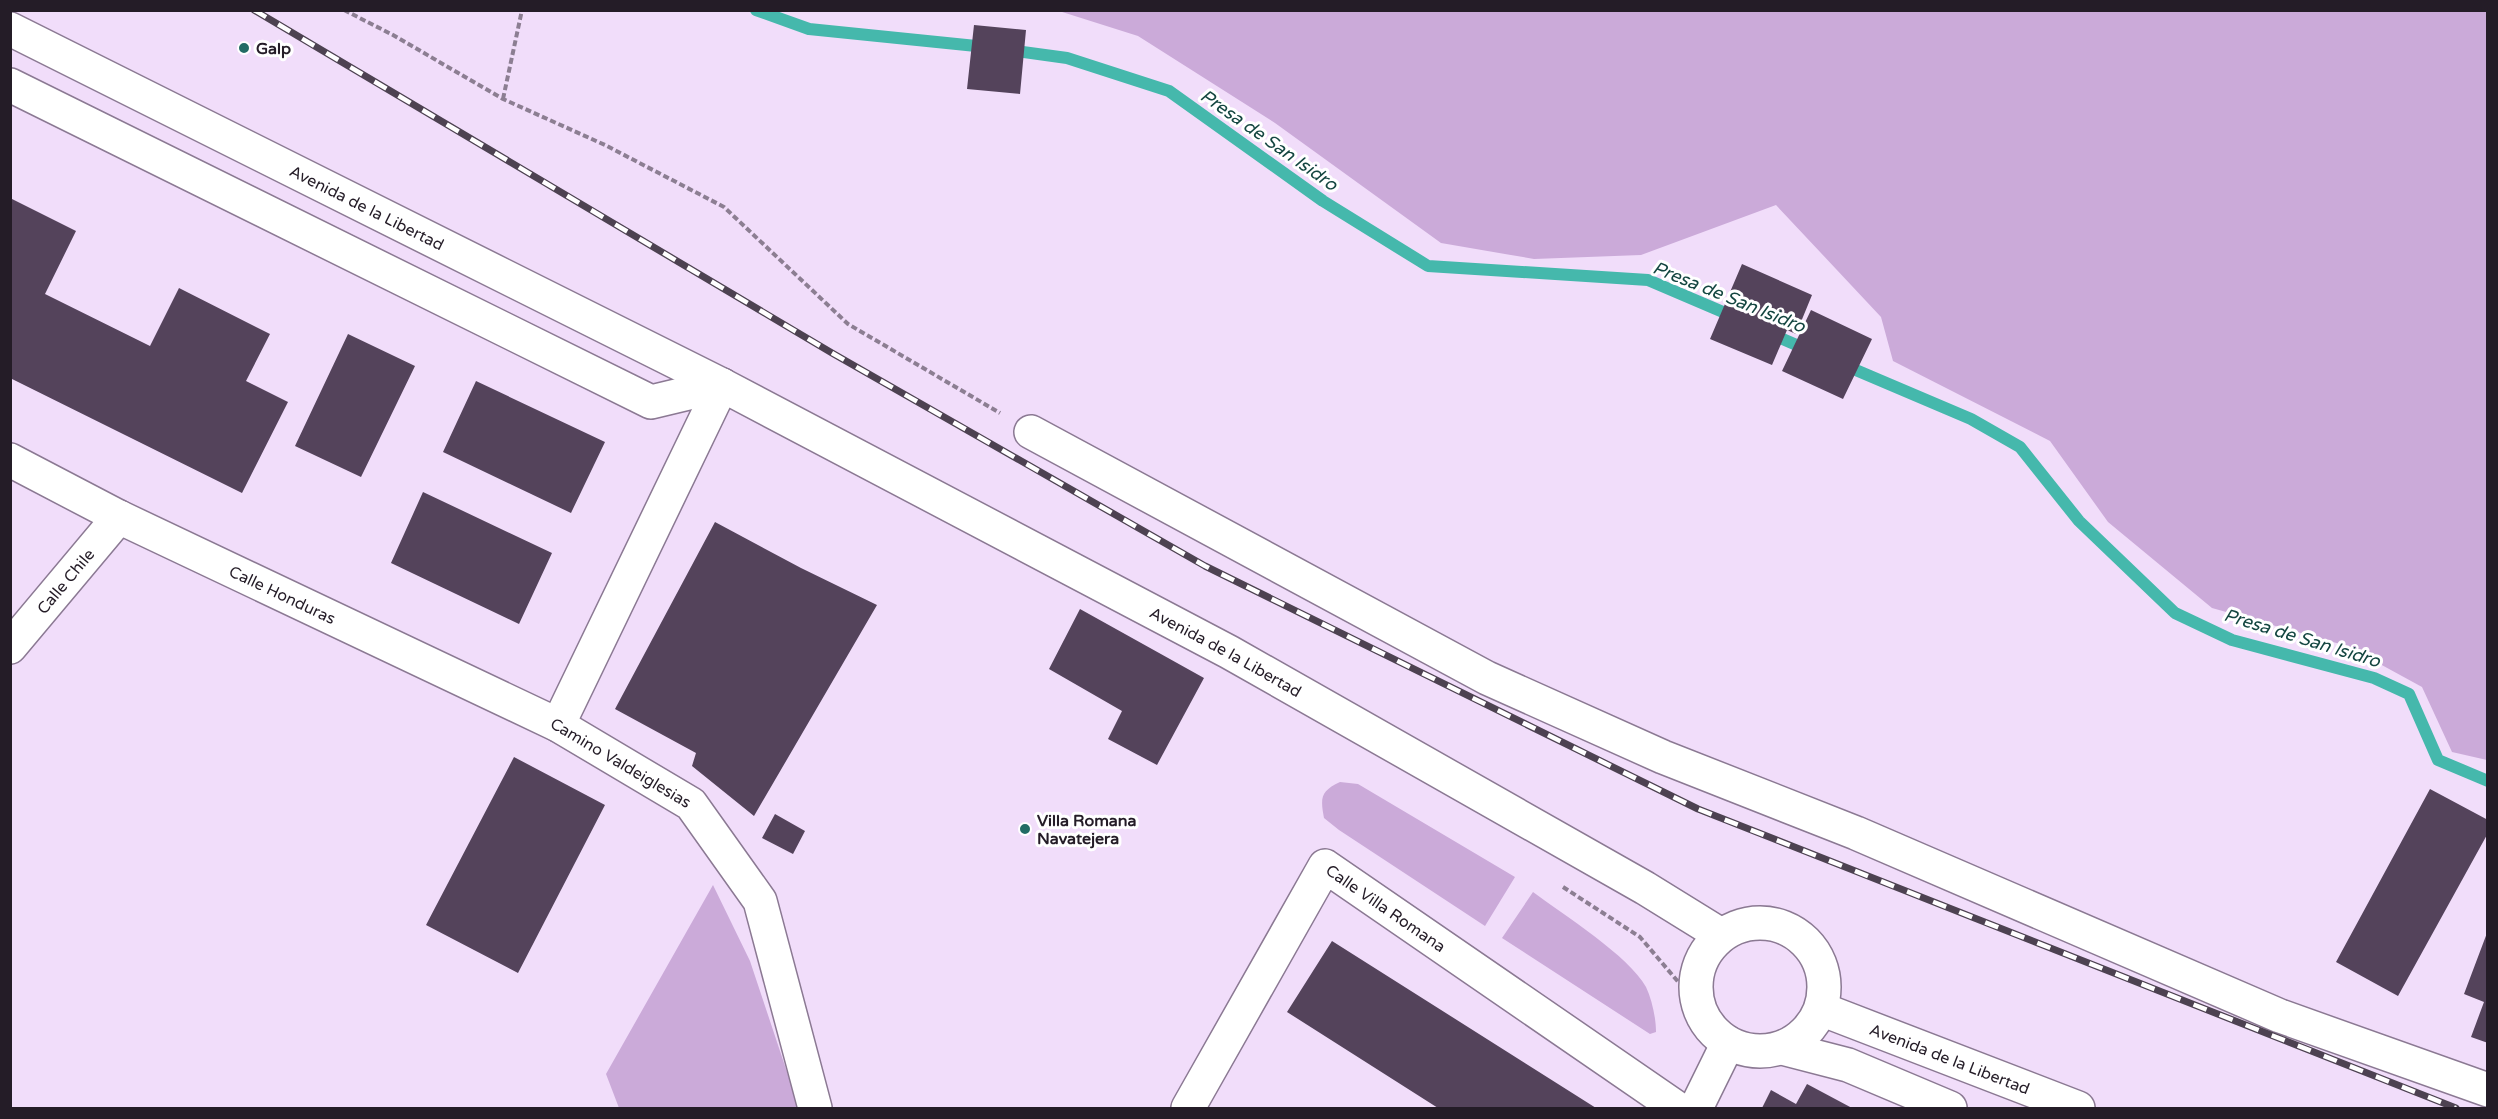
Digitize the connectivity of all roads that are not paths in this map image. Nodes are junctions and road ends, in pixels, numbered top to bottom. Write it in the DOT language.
graph roads {
  1 [pos="10,29"];
  2 [pos="10,85"];
  3 [pos="722,385"];
  4 [pos="1031,432"];
  5 [pos="10,460"];
  6 [pos="119,518"];
  7 [pos="10,647"];
  8 [pos="558,725"];
  9 [pos="1721,935"];
  10 [pos="1821,1009"];
  11 [pos="1728,1043"];
  12 [pos="1782,1048"];
  13 [pos="2479,1087"];
  14 [pos="814,1108"];
  15 [pos="1188,1108"];
  16 [pos="1677,1108"];
  17 [pos="1696,1108"];
  18 [pos="1950,1108"];
  19 [pos="2078,1108"];
  1 -- 3 [label="street, Avenida de la Libertad"];
  2 -- 3 [label="street"];
  3 -- 8 [label="street, Camino Valdeiglesias"];
  3 -- 9 [label="street, Avenida de la Libertad"];
  4 -- 13 [label="street"];
  5 -- 6 [label="street, Calle Honduras"];
  6 -- 7 [label="street, Calle Chile"];
  6 -- 8 [label="street, Calle Honduras"];
  8 -- 14 [label="street, Camino Valdeiglesias"];
  9 -- 10 [label="street"];
  9 -- 11 [label="street"];
  10 -- 12 [label="street"];
  10 -- 19 [label="street, Avenida de la Libertad"];
  11 -- 12 [label="street"];
  11 -- 17 [label="street"];
  12 -- 18 [label="street"];
  15 -- 16 [label="street, Calle Villa Romana"];
}
